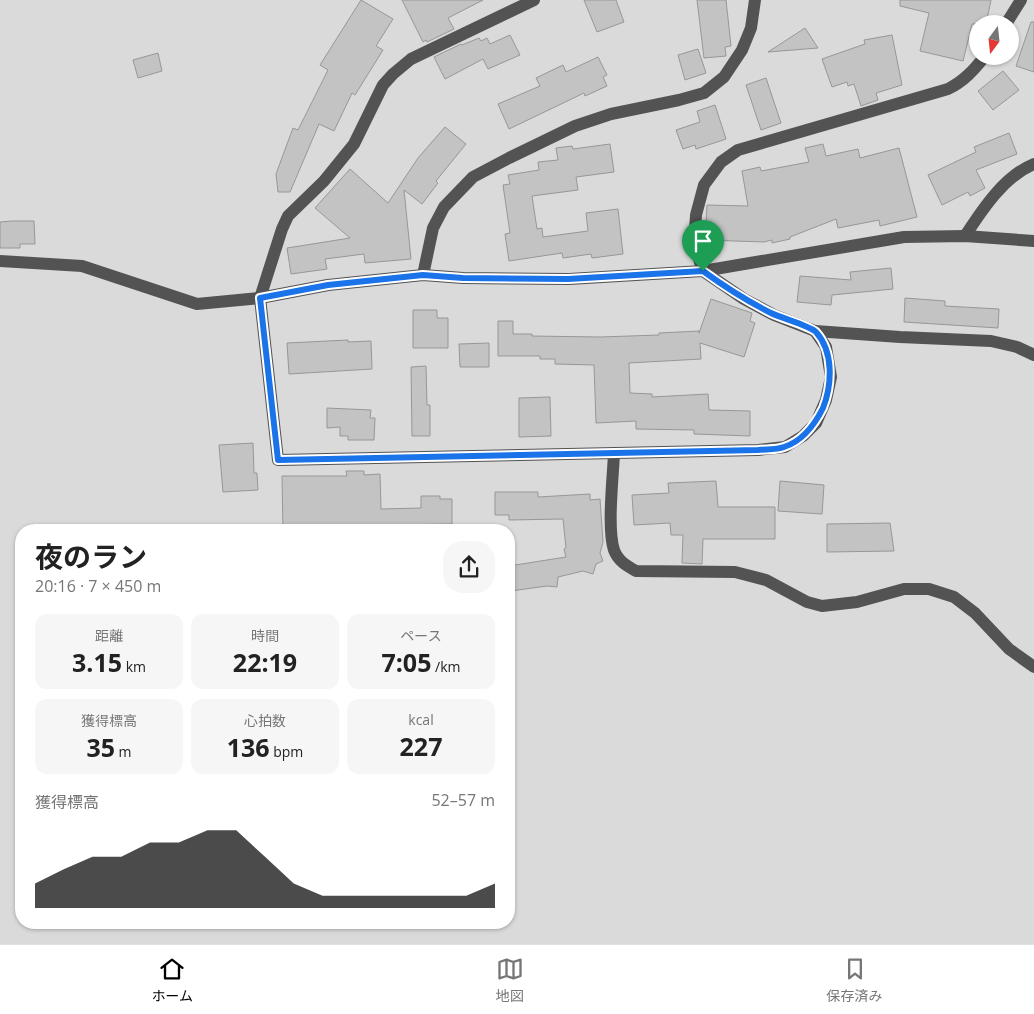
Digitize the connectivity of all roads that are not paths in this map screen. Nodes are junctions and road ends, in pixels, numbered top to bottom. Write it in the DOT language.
graph roads {
  1 [pos="534,0"];
  2 [pos="755,0"];
  3 [pos="1021,0"];
  4 [pos="1012,15"];
  5 [pos="978,65"];
  6 [pos="1034,164"];
  7 [pos="965,236"];
  8 [pos="1034,241"];
  9 [pos="0,261"];
  10 [pos="703,271"];
  11 [pos="423,275"];
  12 [pos="260,298"];
  13 [pos="815,331"];
  14 [pos="1034,355"];
  15 [pos="614,454"];
  16 [pos="1034,667"];
  1 -- 12 [label="street"];
  2 -- 11 [label="street"];
  3 -- 4 [label="street"];
  5 -- 10 [label="street"];
  6 -- 7 [label="street"];
  7 -- 8 [label="street"];
  7 -- 10 [label="street"];
  9 -- 12 [label="street"];
  10 -- 11 [label="street"];
  10 -- 13 [label="street"];
  11 -- 12 [label="street"];
  12 -- 15 [label="street"];
  13 -- 14 [label="street"];
  13 -- 15 [label="street"];
  15 -- 16 [label="street"];
}
